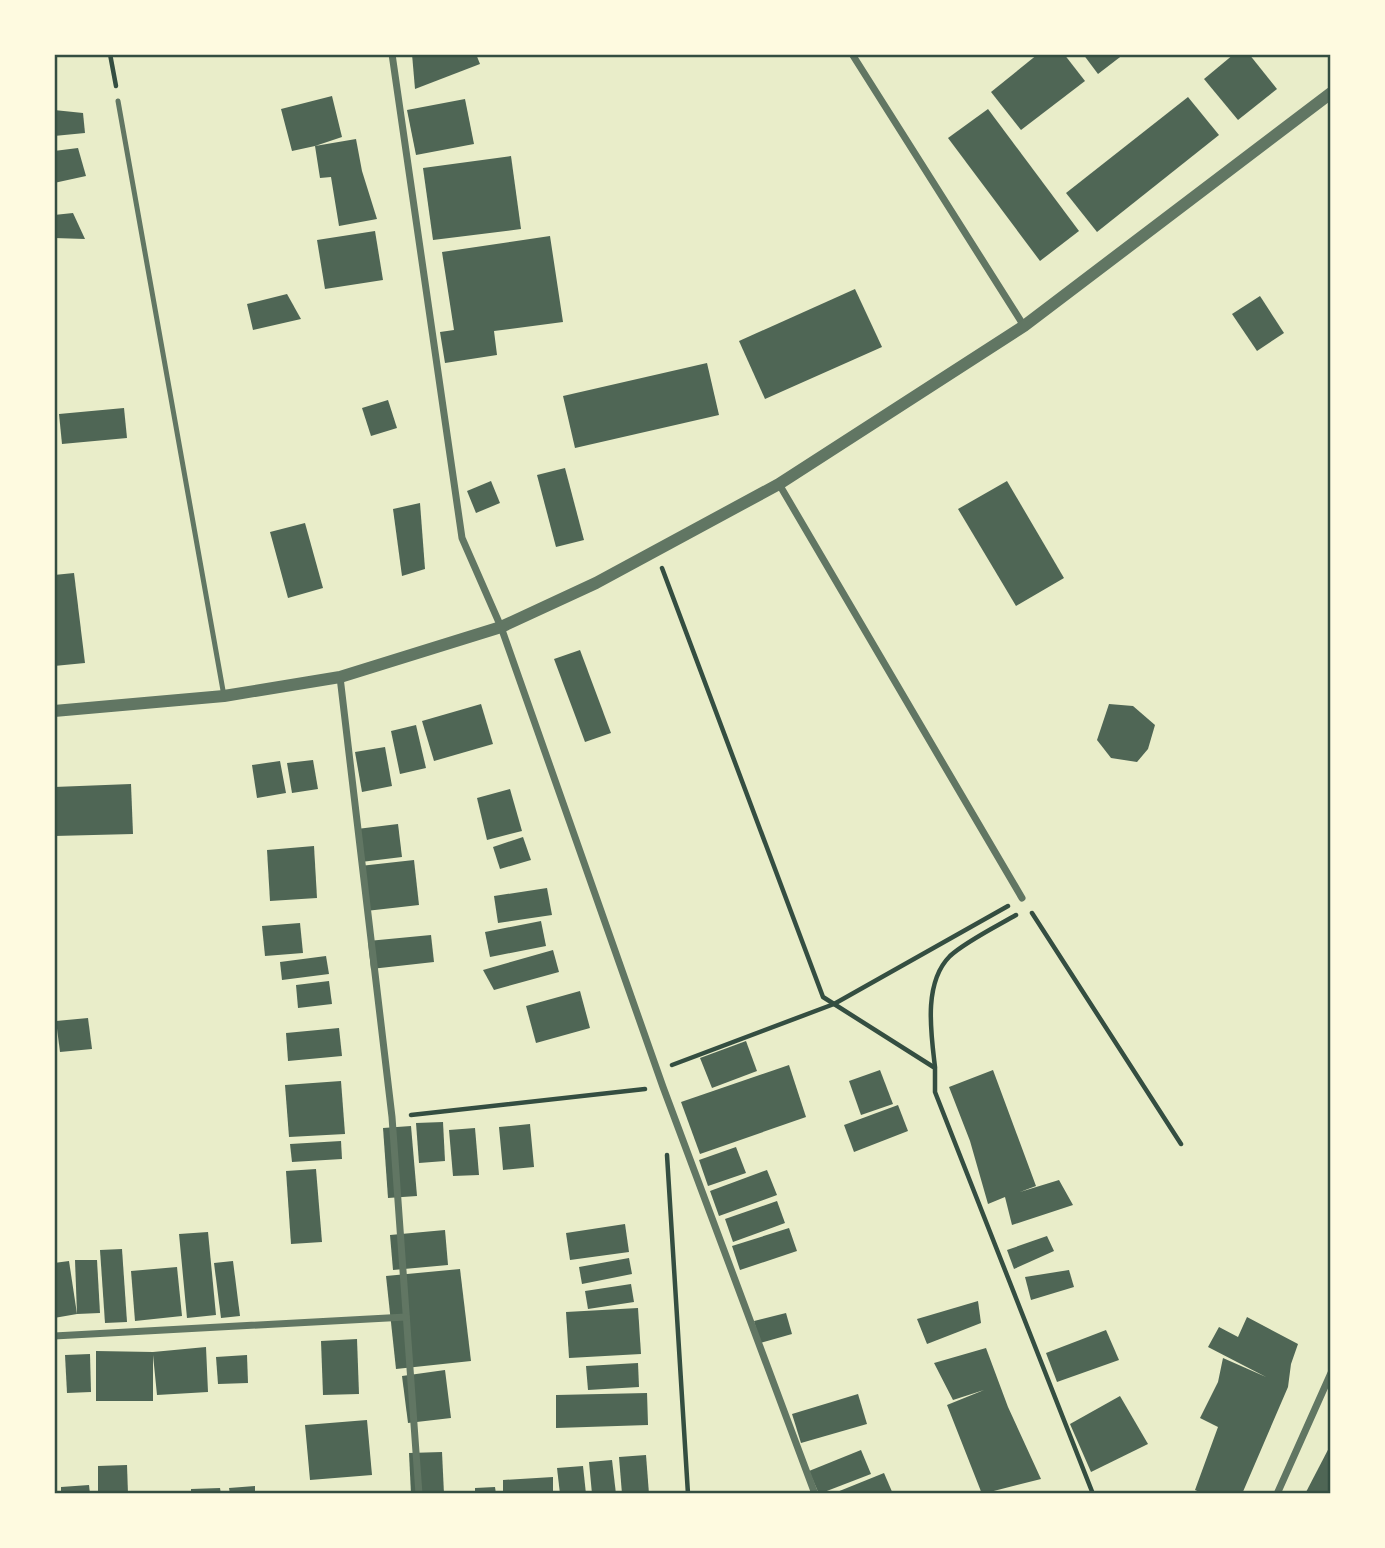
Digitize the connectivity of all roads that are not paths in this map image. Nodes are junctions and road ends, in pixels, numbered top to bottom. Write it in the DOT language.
graph roads {
  1 [pos="392,54"];
  2 [pos="852,54"];
  3 [pos="1331,93"];
  4 [pos="118,101"];
  5 [pos="1024,326"];
  6 [pos="779,484"];
  7 [pos="500,627"];
  8 [pos="340,677"];
  9 [pos="224,696"];
  10 [pos="54,711"];
  11 [pos="1022,898"];
  12 [pos="406,1317"];
  13 [pos="54,1336"];
  14 [pos="1331,1373"];
  15 [pos="419,1494"];
  16 [pos="815,1494"];
  17 [pos="1277,1494"];
  1 -- 7 [label="street"];
  2 -- 5 [label="street"];
  3 -- 5 [label="street"];
  4 -- 9 [label="lane"];
  5 -- 6 [label="street"];
  6 -- 7 [label="street"];
  6 -- 11 [label="street"];
  7 -- 8 [label="street"];
  7 -- 16 [label="street"];
  8 -- 9 [label="street"];
  8 -- 12 [label="street"];
  9 -- 10 [label="street"];
  12 -- 13 [label="street"];
  12 -- 15 [label="street"];
  14 -- 17 [label="street"];
}
